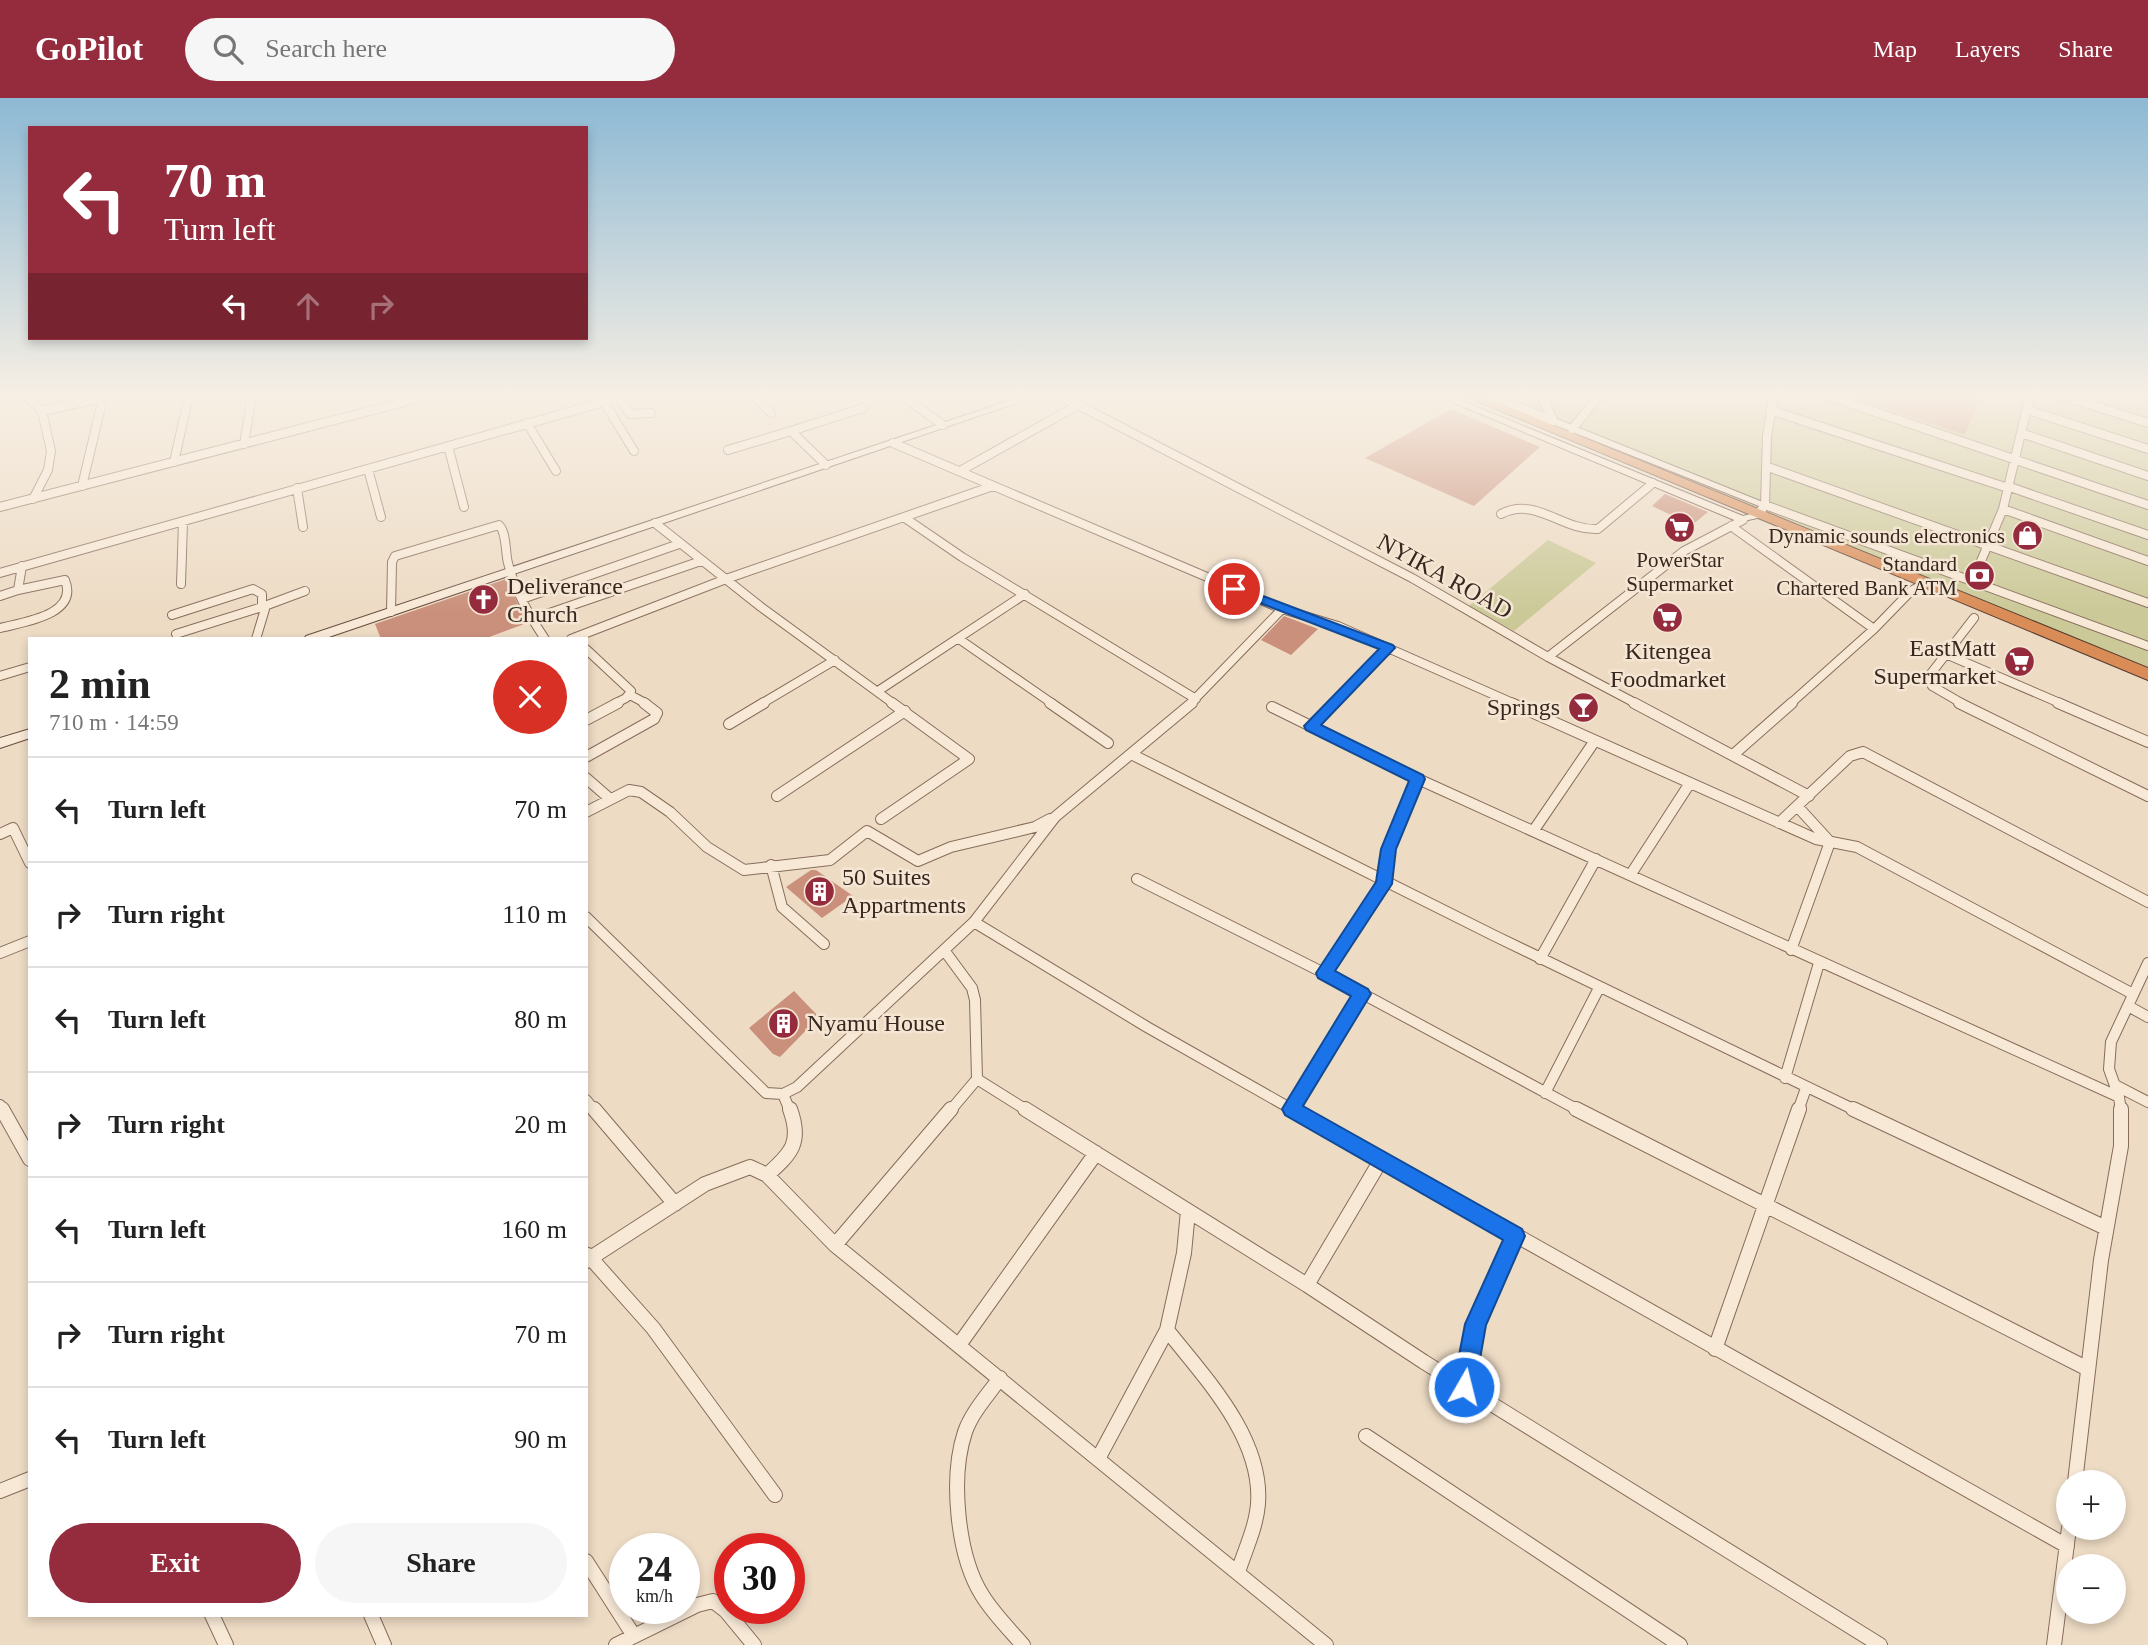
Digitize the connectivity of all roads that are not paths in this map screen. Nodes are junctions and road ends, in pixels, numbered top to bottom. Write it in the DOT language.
graph roads {
  1 [pos="48,467"];
  2 [pos="86,467"];
  3 [pos="154,467"];
  4 [pos="374,467"];
  5 [pos="454,467"];
  6 [pos="553,467"];
  7 [pos="820,467"];
  8 [pos="951,467"];
  9 [pos="967,467"];
  10 [pos="1198,467"];
  11 [pos="1615,467"];
  12 [pos="1644,467"];
  13 [pos="1655,467"];
  14 [pos="1768,467"];
  15 [pos="1947,467"];
  16 [pos="2012,467"];
  17 [pos="2037,467"];
  18 [pos="2122,467"];
  19 [pos="368,469"];
  20 [pos="555,471"];
  21 [pos="960,471"];
  22 [pos="2148,476"];
  23 [pos="1653,483"];
  24 [pos="82,486"];
  25 [pos="993,486"];
  26 [pos="2008,487"];
  27 [pos="297,488"];
  28 [pos="33,499"];
  29 [pos="2148,506"];
  30 [pos="0,507"];
  31 [pos="464,507"];
  32 [pos="2003,509"];
  33 [pos="1755,513"];
  34 [pos="1501,514"];
  35 [pos="381,517"];
  36 [pos="905,518"];
  37 [pos="183,522"];
  38 [pos="655,523"];
  39 [pos="1731,526"];
  40 [pos="303,527"];
  41 [pos="2148,535"];
  42 [pos="679,544"];
  43 [pos="1986,545"];
  44 [pos="701,561"];
  45 [pos="2148,561"];
  46 [pos="619,565"];
  47 [pos="22,566"];
  48 [pos="509,572"];
  49 [pos="0,573"];
  50 [pos="726,579"];
  51 [pos="1973,580"];
  52 [pos="1926,583"];
  53 [pos="181,584"];
  54 [pos="627,586"];
  55 [pos="18,590"];
  56 [pos="305,591"];
  57 [pos="1025,594"];
  58 [pos="0,596"];
  59 [pos="522,599"];
  60 [pos="2148,603"];
  61 [pos="262,607"];
  62 [pos="1282,609"];
  63 [pos="391,612"];
  64 [pos="172,615"];
  65 [pos="1974,618"];
  66 [pos="532,619"];
  67 [pos="0,628"];
  68 [pos="1874,629"];
  69 [pos="176,634"];
  70 [pos="257,637"];
  71 [pos="317,637"];
  72 [pos="544,637"];
  73 [pos="576,637"];
  74 [pos="959,639"];
  75 [pos="2148,646"];
  76 [pos="1388,648"];
  77 [pos="588,651"];
  78 [pos="1948,655"];
  79 [pos="1548,657"];
  80 [pos="835,660"];
  81 [pos="28,668"];
  82 [pos="2148,674"];
  83 [pos="0,676"];
  84 [pos="878,691"];
  85 [pos="630,695"];
  86 [pos="1196,699"];
  87 [pos="1272,707"];
  88 [pos="905,711"];
  89 [pos="588,719"];
  90 [pos="729,724"];
  91 [pos="1311,726"];
  92 [pos="28,734"];
  93 [pos="1594,742"];
  94 [pos="2148,742"];
  95 [pos="0,743"];
  96 [pos="1108,743"];
  97 [pos="1131,754"];
  98 [pos="1733,755"];
  99 [pos="588,756"];
  100 [pos="1418,779"];
  101 [pos="588,780"];
  102 [pos="1690,783"];
  103 [pos="777,796"];
  104 [pos="1809,796"];
  105 [pos="2148,796"];
  106 [pos="609,798"];
  107 [pos="1797,806"];
  108 [pos="588,811"];
  109 [pos="1055,817"];
  110 [pos="881,819"];
  111 [pos="1779,823"];
  112 [pos="1534,830"];
  113 [pos="0,834"];
  114 [pos="1830,842"];
  115 [pos="28,859"];
  116 [pos="1596,859"];
  117 [pos="771,865"];
  118 [pos="1631,874"];
  119 [pos="1137,879"];
  120 [pos="1384,884"];
  121 [pos="2148,902"];
  122 [pos="588,918"];
  123 [pos="974,922"];
  124 [pos="599,930"];
  125 [pos="588,935"];
  126 [pos="28,942"];
  127 [pos="824,944"];
  128 [pos="944,950"];
  129 [pos="1791,950"];
  130 [pos="0,953"];
  131 [pos="1540,960"];
  132 [pos="1819,963"];
  133 [pos="2148,963"];
  134 [pos="1324,973"];
  135 [pos="1599,988"];
  136 [pos="1362,994"];
  137 [pos="2133,994"];
  138 [pos="2127,1006"];
  139 [pos="2148,1017"];
  140 [pos="1785,1078"];
  141 [pos="977,1079"];
  142 [pos="1806,1088"];
  143 [pos="2117,1091"];
  144 [pos="1545,1093"];
  145 [pos="783,1094"];
  146 [pos="588,1102"];
  147 [pos="2148,1102"];
  148 [pos="0,1105"];
  149 [pos="1291,1109"];
  150 [pos="1096,1153"];
  151 [pos="28,1155"];
  152 [pos="1381,1160"];
  153 [pos="767,1175"];
  154 [pos="675,1204"];
  155 [pos="1765,1204"];
  156 [pos="1188,1211"];
  157 [pos="2106,1228"];
  158 [pos="1515,1236"];
  159 [pos="835,1245"];
  160 [pos="588,1256"];
  161 [pos="588,1258"];
  162 [pos="1307,1285"];
  163 [pos="1167,1330"];
  164 [pos="959,1345"];
  165 [pos="1715,1349"];
  166 [pos="2088,1369"];
  167 [pos="1000,1378"];
  168 [pos="1464,1387"];
  169 [pos="1366,1436"];
  170 [pos="1098,1457"];
  171 [pos="2076,1470"];
  172 [pos="28,1480"];
  173 [pos="0,1491"];
  174 [pos="775,1495"];
  175 [pos="2068,1540"];
  176 [pos="2067,1546"];
  177 [pos="588,1564"];
  178 [pos="1238,1572"];
  179 [pos="213,1617"];
  180 [pos="373,1617"];
  181 [pos="634,1636"];
  182 [pos="226,1645"];
  183 [pos="384,1645"];
  184 [pos="616,1645"];
  185 [pos="754,1645"];
  186 [pos="1023,1645"];
  187 [pos="1326,1645"];
  188 [pos="1680,1645"];
  189 [pos="1880,1645"];
  190 [pos="2054,1645"];
  1 -- 28 [label="street"];
  2 -- 24 [label="street"];
  3 -- 24 [label="street"];
  4 -- 19 [label="street"];
  5 -- 31 [label="street"];
  6 -- 20 [label="street"];
  7 -- 38 [label="street"];
  8 -- 21 [label="street"];
  9 -- 21 [label="street"];
  10 -- 79 [label="street, NYIKA ROAD"];
  11 -- 23 [label="street"];
  12 -- 33 [label="highway"];
  13 -- 33 [label="street"];
  14 -- 33 [label="street"];
  14 -- 43 [label="street"];
  15 -- 26 [label="street"];
  16 -- 26 [label="street"];
  17 -- 29 [label="street"];
  18 -- 22 [label="street"];
  19 -- 27 [label="street"];
  19 -- 35 [label="street"];
  21 -- 25 [label="street"];
  23 -- 33 [label="street"];
  23 -- 34 [label="street"];
  24 -- 28 [label="street"];
  25 -- 36 [label="street"];
  25 -- 62 [label="street"];
  26 -- 32 [label="street"];
  26 -- 41 [label="street"];
  27 -- 37 [label="street"];
  27 -- 40 [label="street"];
  28 -- 30 [label="street"];
  32 -- 43 [label="street"];
  32 -- 45 [label="street"];
  33 -- 39 [label="street"];
  33 -- 51 [label="street"];
  33 -- 52 [label="highway"];
  36 -- 50 [label="street"];
  36 -- 57 [label="street"];
  37 -- 47 [label="street"];
  37 -- 53 [label="street"];
  38 -- 42 [label="street"];
  38 -- 48 [label="street"];
  39 -- 68 [label="street"];
  39 -- 79 [label="street"];
  42 -- 44 [label="street"];
  42 -- 46 [label="street"];
  43 -- 51 [label="street"];
  43 -- 60 [label="street"];
  44 -- 50 [label="street"];
  44 -- 54 [label="street"];
  46 -- 54 [label="street"];
  46 -- 59 [label="street"];
  47 -- 49 [label="street"];
  47 -- 55 [label="street"];
  48 -- 59 [label="street"];
  48 -- 63 [label="street"];
  48 -- 63 [label="street"];
  50 -- 73 [label="street"];
  50 -- 80 [label="street"];
  51 -- 75 [label="street"];
  52 -- 68 [label="street"];
  52 -- 82 [label="highway"];
  54 -- 66 [label="street"];
  55 -- 58 [label="street"];
  55 -- 67 [label="street"];
  56 -- 61 [label="street"];
  57 -- 74 [label="street"];
  57 -- 86 [label="street"];
  59 -- 66 [label="street"];
  61 -- 64 [label="street"];
  61 -- 69 [label="street"];
  61 -- 70 [label="street"];
  62 -- 76 [label="street"];
  62 -- 86 [label="street"];
  63 -- 71 [label="street"];
  65 -- 78 [label="street"];
  66 -- 72 [label="street"];
  68 -- 98 [label="street"];
  74 -- 84 [label="street"];
  74 -- 96 [label="street"];
  76 -- 91 [label="street"];
  76 -- 93 [label="street"];
  77 -- 85 [label="street"];
  78 -- 94 [label="street"];
  78 -- 105 [label="street"];
  79 -- 98 [label="street, NYIKA ROAD"];
  80 -- 84 [label="street"];
  80 -- 90 [label="street"];
  81 -- 83 [label="street"];
  84 -- 88 [label="street"];
  85 -- 89 [label="street"];
  85 -- 99 [label="street"];
  86 -- 97 [label="street"];
  87 -- 91 [label="street"];
  88 -- 103 [label="street"];
  88 -- 110 [label="street"];
  91 -- 100 [label="street"];
  92 -- 95 [label="street"];
  93 -- 102 [label="street"];
  93 -- 112 [label="street"];
  97 -- 109 [label="street"];
  97 -- 120 [label="street"];
  98 -- 104 [label="street, NYIKA ROAD"];
  100 -- 112 [label="street"];
  100 -- 120 [label="street"];
  101 -- 106 [label="street"];
  102 -- 111 [label="street"];
  102 -- 118 [label="street"];
  104 -- 107 [label="street"];
  104 -- 121 [label="street"];
  106 -- 108 [label="street"];
  106 -- 117 [label="street"];
  107 -- 111 [label="street"];
  107 -- 114 [label="street"];
  109 -- 117 [label="street"];
  109 -- 123 [label="street"];
  111 -- 114 [label="street"];
  112 -- 116 [label="street"];
  113 -- 115 [label="street"];
  114 -- 129 [label="street"];
  114 -- 137 [label="street"];
  116 -- 118 [label="street"];
  116 -- 131 [label="street"];
  117 -- 127 [label="street"];
  118 -- 129 [label="street"];
  119 -- 134 [label="street"];
  120 -- 131 [label="street"];
  120 -- 134 [label="street"];
  122 -- 124 [label="street"];
  123 -- 128 [label="street"];
  123 -- 149 [label="street"];
  124 -- 125 [label="street"];
  124 -- 145 [label="street"];
  126 -- 130 [label="street"];
  128 -- 141 [label="street"];
  128 -- 145 [label="street"];
  129 -- 132 [label="street"];
  131 -- 135 [label="street"];
  132 -- 140 [label="street"];
  132 -- 143 [label="street"];
  133 -- 137 [label="street"];
  134 -- 136 [label="street"];
  135 -- 140 [label="street"];
  135 -- 144 [label="street"];
  136 -- 144 [label="street"];
  136 -- 149 [label="street"];
  137 -- 138 [label="street"];
  138 -- 139 [label="street"];
  138 -- 143 [label="street"];
  140 -- 142 [label="street"];
  141 -- 150 [label="street"];
  141 -- 159 [label="street"];
  142 -- 155 [label="street"];
  142 -- 157 [label="street"];
  143 -- 147 [label="street"];
  143 -- 157 [label="street"];
  144 -- 155 [label="street"];
  145 -- 153 [label="street"];
  146 -- 154 [label="street"];
  148 -- 151 [label="street"];
  149 -- 152 [label="street"];
  150 -- 156 [label="street"];
  150 -- 164 [label="street"];
  152 -- 158 [label="street"];
  152 -- 162 [label="street"];
  153 -- 154 [label="street"];
  153 -- 159 [label="street"];
  154 -- 160 [label="street"];
  155 -- 165 [label="street"];
  155 -- 166 [label="street"];
  156 -- 162 [label="street"];
  156 -- 163 [label="street"];
  157 -- 166 [label="street"];
  158 -- 165 [label="street"];
  158 -- 168 [label="street"];
  159 -- 164 [label="street"];
  161 -- 174 [label="street"];
  162 -- 168 [label="street"];
  163 -- 170 [label="street"];
  163 -- 178 [label="street"];
  164 -- 167 [label="street"];
  165 -- 176 [label="street"];
  166 -- 171 [label="street"];
  167 -- 170 [label="street"];
  167 -- 186 [label="street"];
  168 -- 189 [label="street"];
  169 -- 188 [label="street"];
  170 -- 178 [label="street"];
  172 -- 173 [label="street"];
  175 -- 176 [label="street"];
  176 -- 190 [label="street"];
  177 -- 181 [label="street"];
  178 -- 187 [label="street"];
  179 -- 182 [label="street"];
  180 -- 183 [label="street"];
  181 -- 184 [label="street"];
  181 -- 185 [label="street"];
}
